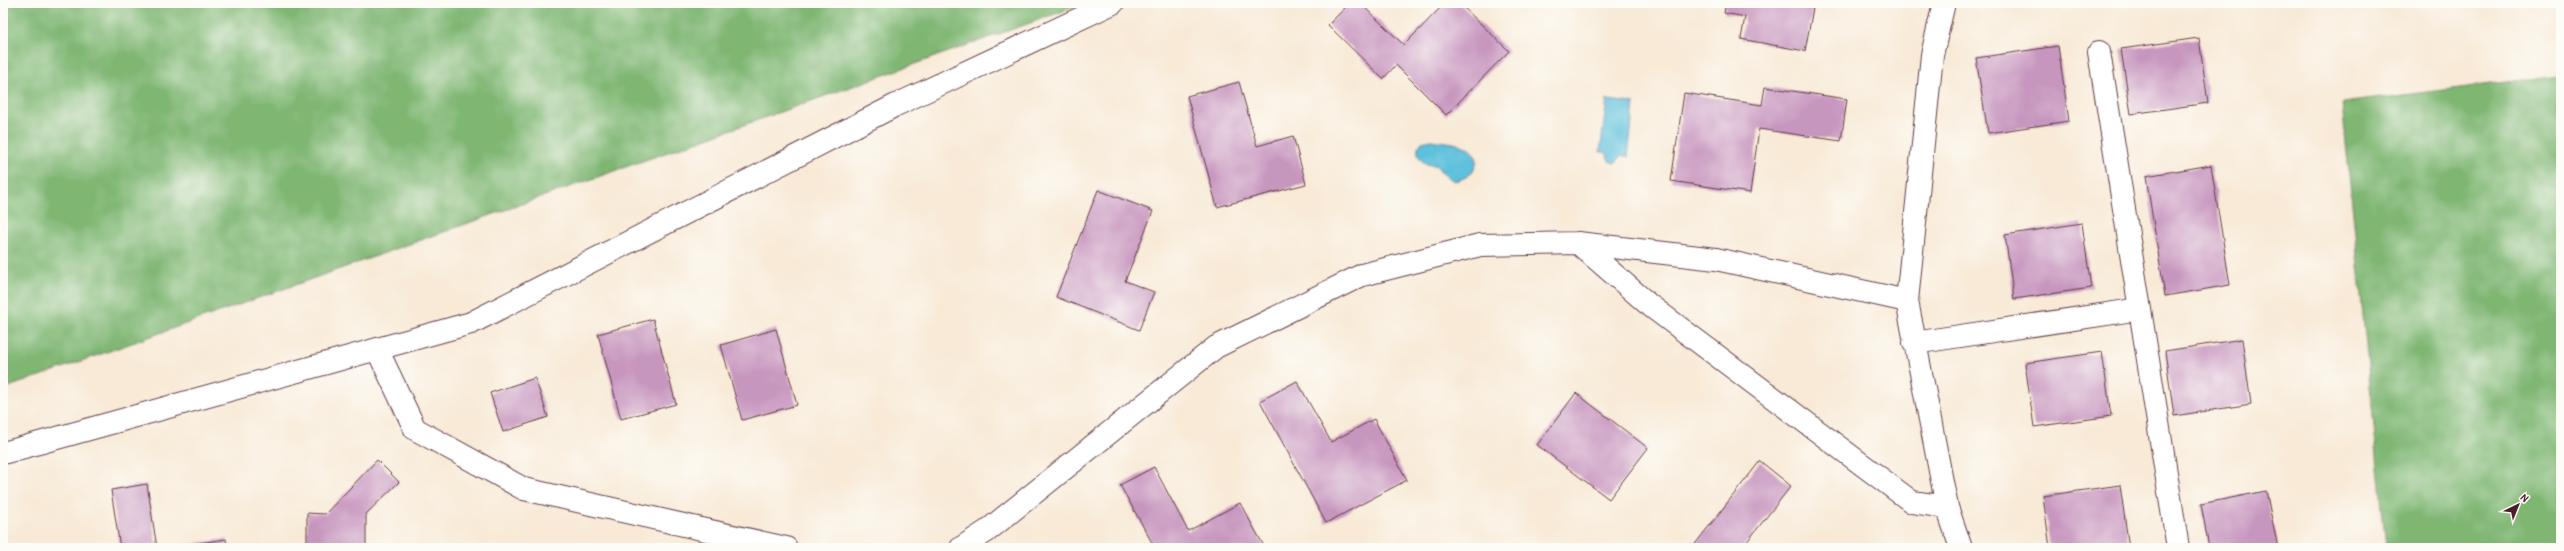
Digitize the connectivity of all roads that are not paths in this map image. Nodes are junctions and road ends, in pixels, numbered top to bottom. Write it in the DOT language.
graph roads {
  1 [pos="1112,3"];
  2 [pos="1944,3"];
  3 [pos="2099,52"];
  4 [pos="1578,243"];
  5 [pos="1907,301"];
  6 [pos="2140,309"];
  7 [pos="1914,343"];
  8 [pos="377,349"];
  9 [pos="3,453"];
  10 [pos="1947,507"];
  11 [pos="786,548"];
  12 [pos="961,548"];
  13 [pos="1961,548"];
  14 [pos="2178,548"];
  1 -- 8 [label="street"];
  2 -- 5 [label="street"];
  3 -- 6 [label="street"];
  4 -- 5 [label="street"];
  4 -- 10 [label="street"];
  4 -- 12 [label="street"];
  5 -- 7 [label="street"];
  6 -- 7 [label="street"];
  6 -- 14 [label="street"];
  7 -- 10 [label="street"];
  8 -- 9 [label="street"];
  8 -- 11 [label="street"];
  10 -- 13 [label="street"];
}
